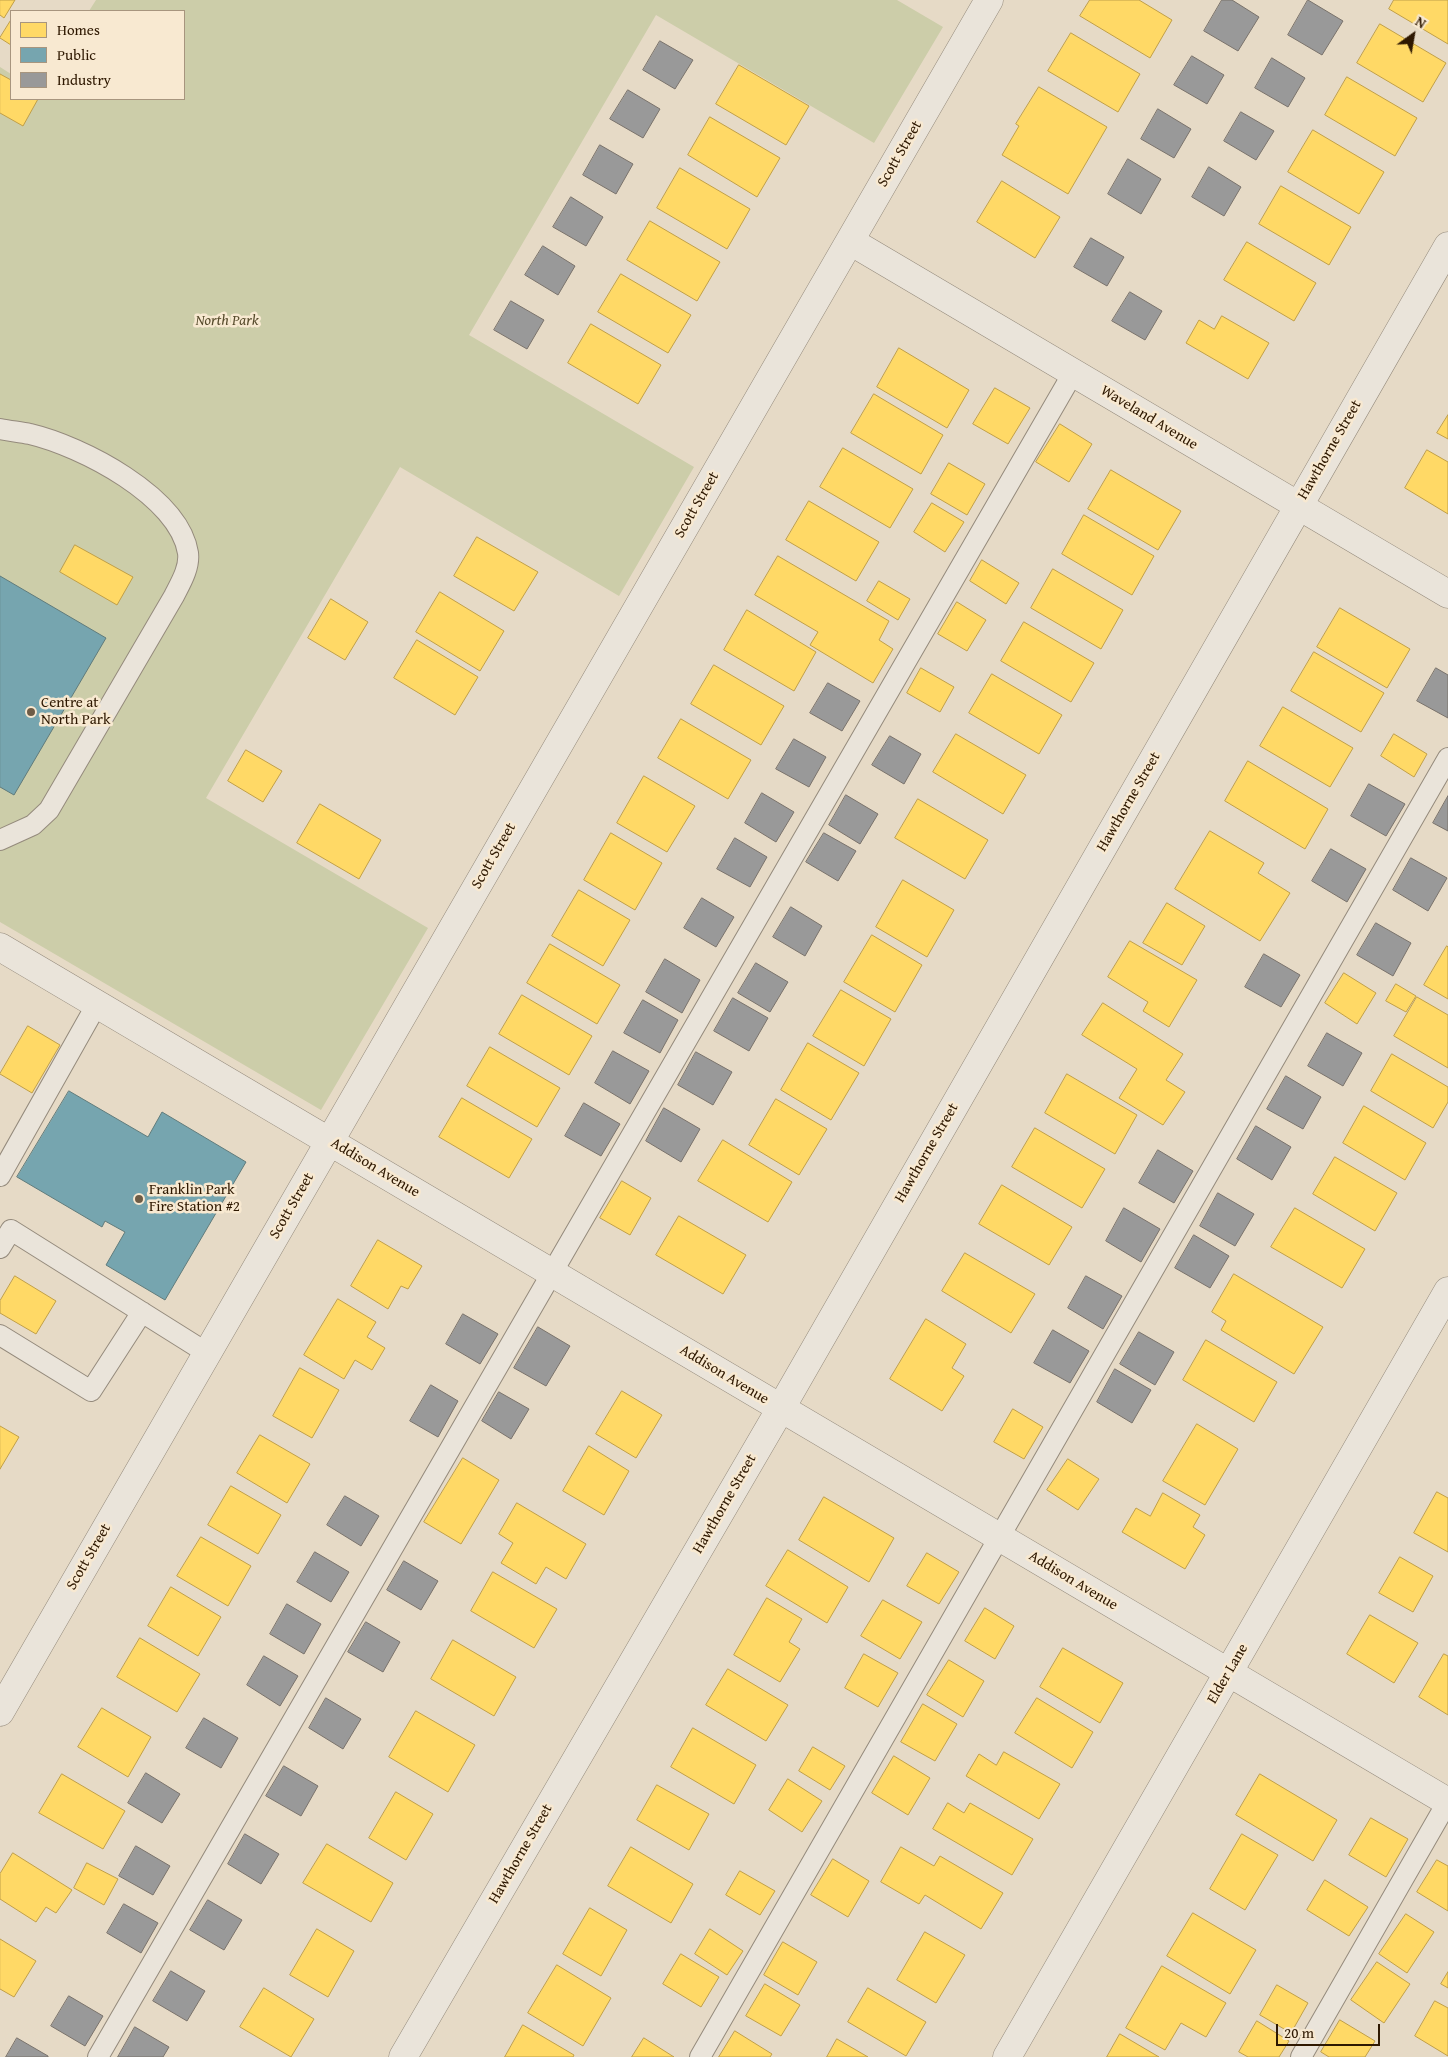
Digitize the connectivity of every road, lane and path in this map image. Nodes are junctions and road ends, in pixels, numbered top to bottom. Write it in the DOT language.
graph roads {
  1 [pos="989,0"];
  2 [pos="850,241"];
  3 [pos="1448,246"];
  4 [pos="1073,373"];
  5 [pos="0,429"];
  6 [pos="1298,506"];
  7 [pos="1448,594"];
  8 [pos="1448,758"];
  9 [pos="5,832"];
  10 [pos="0,946"];
  11 [pos="97,1004"];
  12 [pos="330,1141"];
  13 [pos="0,1176"];
  14 [pos="0,1248"];
  15 [pos="552,1273"];
  16 [pos="1448,1291"];
  17 [pos="142,1312"];
  18 [pos="0,1335"];
  19 [pos="207,1353"];
  20 [pos="781,1408"];
  21 [pos="999,1537"];
  22 [pos="1229,1673"];
  23 [pos="0,1712"];
  24 [pos="1448,1802"];
  25 [pos="98,2057"];
  26 [pos="402,2057"];
  27 [pos="700,2057"];
  28 [pos="1007,2057"];
  29 [pos="1301,2057"];
  1 -- 2 [label="street, Scott Street"];
  2 -- 4 [label="street, Waveland Avenue"];
  2 -- 12 [label="street, Scott Street"];
  3 -- 6 [label="street, Hawthorne Street"];
  4 -- 6 [label="street, Waveland Avenue"];
  4 -- 15 [label="lane"];
  5 -- 9 [label="lane"];
  6 -- 7 [label="street, Waveland Avenue"];
  6 -- 20 [label="street, Hawthorne Street"];
  8 -- 21 [label="lane"];
  10 -- 11 [label="street, Addison Avenue"];
  11 -- 12 [label="street, Addison Avenue"];
  11 -- 13 [label="lane"];
  12 -- 15 [label="street, Addison Avenue"];
  12 -- 19 [label="street, Scott Street"];
  14 -- 17 [label="lane"];
  15 -- 20 [label="street, Addison Avenue"];
  15 -- 25 [label="lane"];
  16 -- 22 [label="street, Elder Lane"];
  17 -- 18 [label="lane"];
  17 -- 19 [label="lane"];
  19 -- 23 [label="street, Scott Street"];
  20 -- 21 [label="street, Addison Avenue"];
  20 -- 26 [label="street, Hawthorne Street"];
  21 -- 22 [label="street, Addison Avenue"];
  21 -- 27 [label="lane"];
  22 -- 24 [label="street, Addison Avenue"];
  22 -- 28 [label="street, Elder Lane"];
  24 -- 29 [label="lane"];
}
